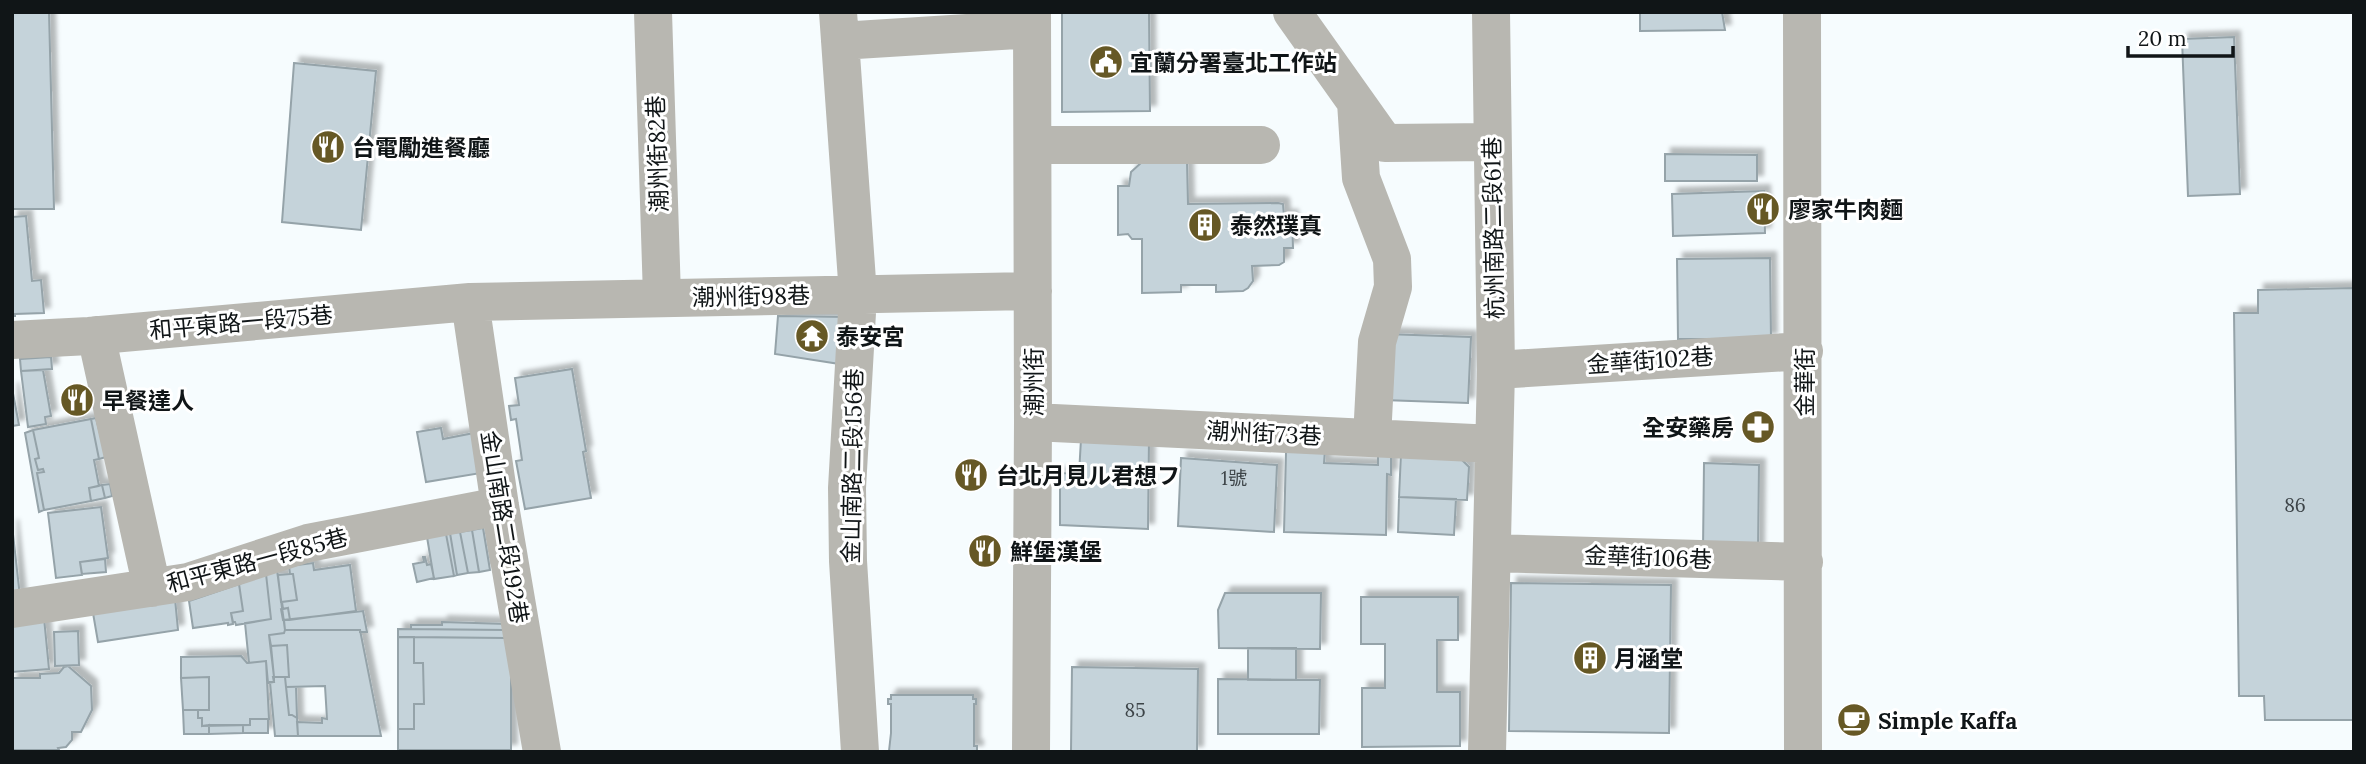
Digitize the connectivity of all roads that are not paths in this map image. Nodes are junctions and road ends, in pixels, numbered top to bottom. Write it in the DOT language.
graph roads {
  1 [pos="653,12"];
  2 [pos="1292,12"];
  3 [pos="1491,12"];
  4 [pos="1802,12"];
  5 [pos="1032,21"];
  6 [pos="839,27"];
  7 [pos="1356,102"];
  8 [pos="1492,142"];
  9 [pos="1033,145"];
  10 [pos="1261,145"];
  11 [pos="1033,291"];
  12 [pos="858,295"];
  13 [pos="662,297"];
  14 [pos="470,302"];
  15 [pos="96,335"];
  16 [pos="12,340"];
  17 [pos="1804,351"];
  18 [pos="1496,370"];
  19 [pos="1033,422"];
  20 [pos="1372,438"];
  21 [pos="1494,444"];
  22 [pos="500,506"];
  23 [pos="1492,553"];
  24 [pos="1804,562"];
  25 [pos="152,588"];
  26 [pos="12,609"];
  27 [pos="542,752"];
  28 [pos="860,752"];
  29 [pos="1031,752"];
  30 [pos="1487,752"];
  31 [pos="1803,752"];
  1 -- 13 [label="street, 潮州街82巷"];
  2 -- 7 [label="street"];
  3 -- 8 [label="street, 杭州南路二段61巷"];
  4 -- 17 [label="street, 金華街"];
  5 -- 6 [label="street"];
  5 -- 9 [label="street, 潮州街"];
  6 -- 12 [label="street, 金山南路二段156巷"];
  7 -- 8 [label="street"];
  7 -- 20 [label="street"];
  8 -- 18 [label="street, 杭州南路二段61巷"];
  9 -- 10 [label="street"];
  9 -- 11 [label="street, 潮州街"];
  11 -- 12 [label="street, 潮州街98巷"];
  11 -- 19 [label="street, 潮州街"];
  12 -- 13 [label="street, 潮州街98巷"];
  12 -- 28 [label="street, 金山南路二段156巷"];
  13 -- 14 [label="street, 潮州街98巷"];
  14 -- 15 [label="street, 和平東路一段75巷"];
  14 -- 22 [label="street, 金山南路二段192巷"];
  15 -- 16 [label="street, 和平東路一段75巷"];
  15 -- 25 [label="street"];
  17 -- 18 [label="street, 金華街102巷"];
  17 -- 24 [label="street, 金華街"];
  18 -- 21 [label="street, 杭州南路二段61巷"];
  19 -- 20 [label="street, 潮州街73巷"];
  19 -- 29 [label="street, 潮州街"];
  20 -- 21 [label="street, 潮州街73巷"];
  21 -- 23 [label="street, 杭州南路二段61巷"];
  22 -- 25 [label="street, 和平東路一段85巷"];
  22 -- 27 [label="street, 金山南路二段192巷"];
  23 -- 24 [label="street, 金華街106巷"];
  23 -- 30 [label="street, 杭州南路二段61巷"];
  24 -- 31 [label="street, 金華街"];
  25 -- 26 [label="street, 和平東路一段85巷"];
}
